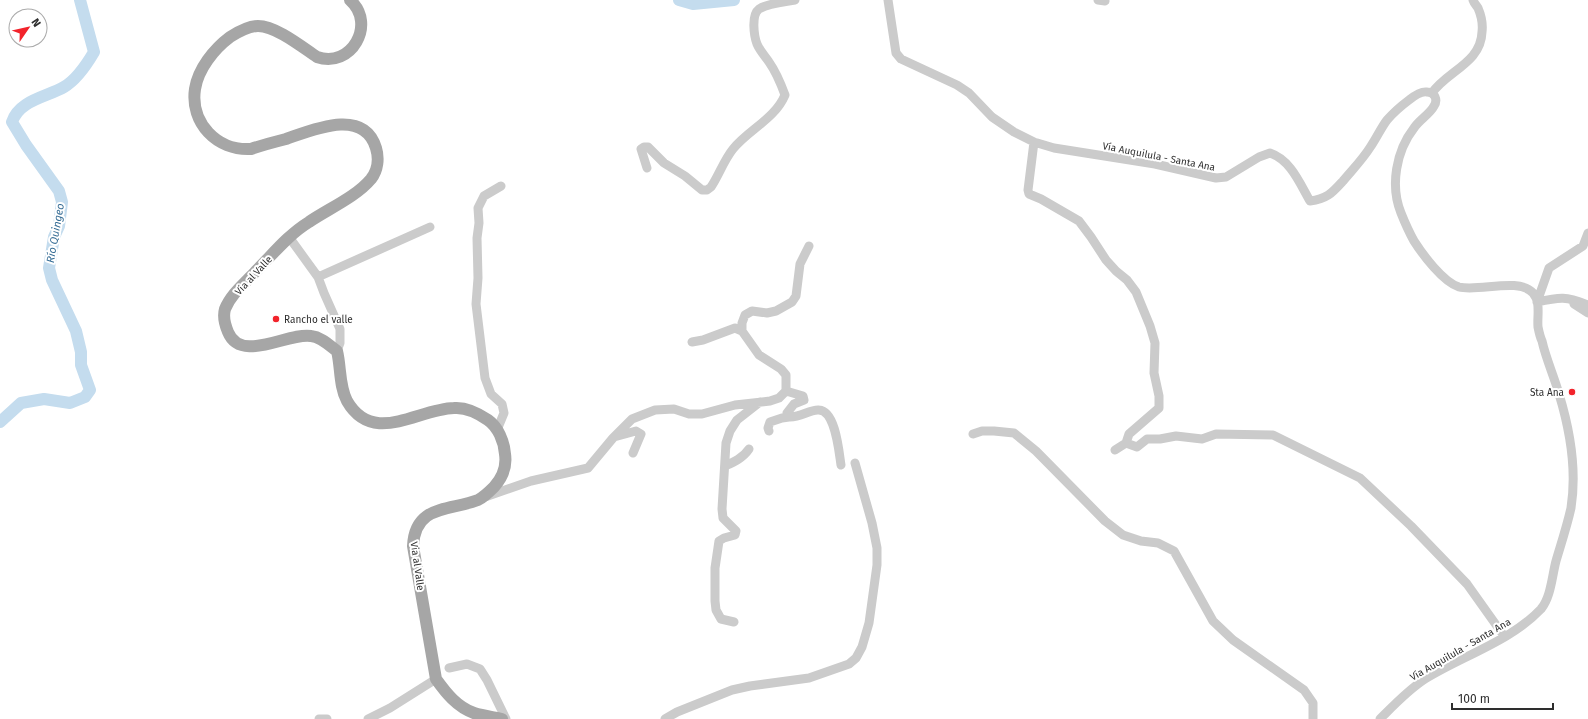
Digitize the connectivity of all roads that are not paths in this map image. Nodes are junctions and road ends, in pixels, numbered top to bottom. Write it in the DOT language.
graph roads {
  1 [pos="350,0"];
  2 [pos="795,0"];
  3 [pos="888,0"];
  4 [pos="1473,0"];
  5 [pos="1432,93"];
  6 [pos="1034,142"];
  7 [pos="647,168"];
  8 [pos="501,186"];
  9 [pos="430,227"];
  10 [pos="1588,234"];
  11 [pos="289,237"];
  12 [pos="809,246"];
  13 [pos="318,277"];
  14 [pos="1566,297"];
  15 [pos="1538,302"];
  16 [pos="1588,305"];
  17 [pos="1588,313"];
  18 [pos="742,331"];
  19 [pos="692,342"];
  20 [pos="337,351"];
  21 [pos="786,391"];
  22 [pos="760,402"];
  23 [pos="789,416"];
  24 [pos="497,430"];
  25 [pos="769,431"];
  26 [pos="973,434"];
  27 [pos="613,438"];
  28 [pos="1126,443"];
  29 [pos="749,449"];
  30 [pos="1115,450"];
  31 [pos="633,453"];
  32 [pos="855,463"];
  33 [pos="841,465"];
  34 [pos="725,466"];
  35 [pos="478,499"];
  36 [pos="734,622"];
  37 [pos="1504,636"];
  38 [pos="449,668"];
  39 [pos="436,679"];
  40 [pos="319,719"];
  41 [pos="327,719"];
  42 [pos="368,719"];
  43 [pos="502,719"];
  44 [pos="506,719"];
  45 [pos="665,719"];
  46 [pos="1313,719"];
  47 [pos="1380,719"];
  1 -- 11 [label="main road, Via al Valle"];
  2 -- 7 [label="street"];
  3 -- 6 [label="street, Vía Auquilula - Santa Ana"];
  4 -- 5 [label="street"];
  5 -- 6 [label="street, Vía Auquilula - Santa Ana"];
  5 -- 15 [label="street"];
  6 -- 28 [label="street"];
  8 -- 24 [label="street"];
  9 -- 13 [label="street"];
  10 -- 15 [label="street, Vía Auquilula - Santa Ana"];
  11 -- 13 [label="street"];
  11 -- 20 [label="main road, Via al Valle"];
  12 -- 18 [label="street"];
  13 -- 20 [label="street"];
  14 -- 15 [label="street"];
  14 -- 16 [label="street"];
  14 -- 17 [label="street"];
  15 -- 37 [label="street, Vía Auquilula - Santa Ana"];
  18 -- 19 [label="street"];
  18 -- 21 [label="street"];
  20 -- 24 [label="main road, Via al Valle"];
  21 -- 22 [label="street"];
  21 -- 23 [label="street"];
  22 -- 27 [label="street"];
  22 -- 34 [label="street"];
  23 -- 25 [label="street"];
  23 -- 33 [label="street"];
  24 -- 35 [label="main road, Via al Valle"];
  26 -- 46 [label="street"];
  27 -- 31 [label="street"];
  27 -- 35 [label="street"];
  28 -- 30 [label="street"];
  28 -- 37 [label="street"];
  29 -- 34 [label="street"];
  32 -- 45 [label="street"];
  34 -- 36 [label="street"];
  35 -- 39 [label="main road, Via al Valle"];
  37 -- 47 [label="street, Vía Auquilula - Santa Ana"];
  38 -- 44 [label="street"];
  39 -- 42 [label="street"];
  39 -- 43 [label="main road, Via al Valle"];
  40 -- 41 [label="street"];
}
